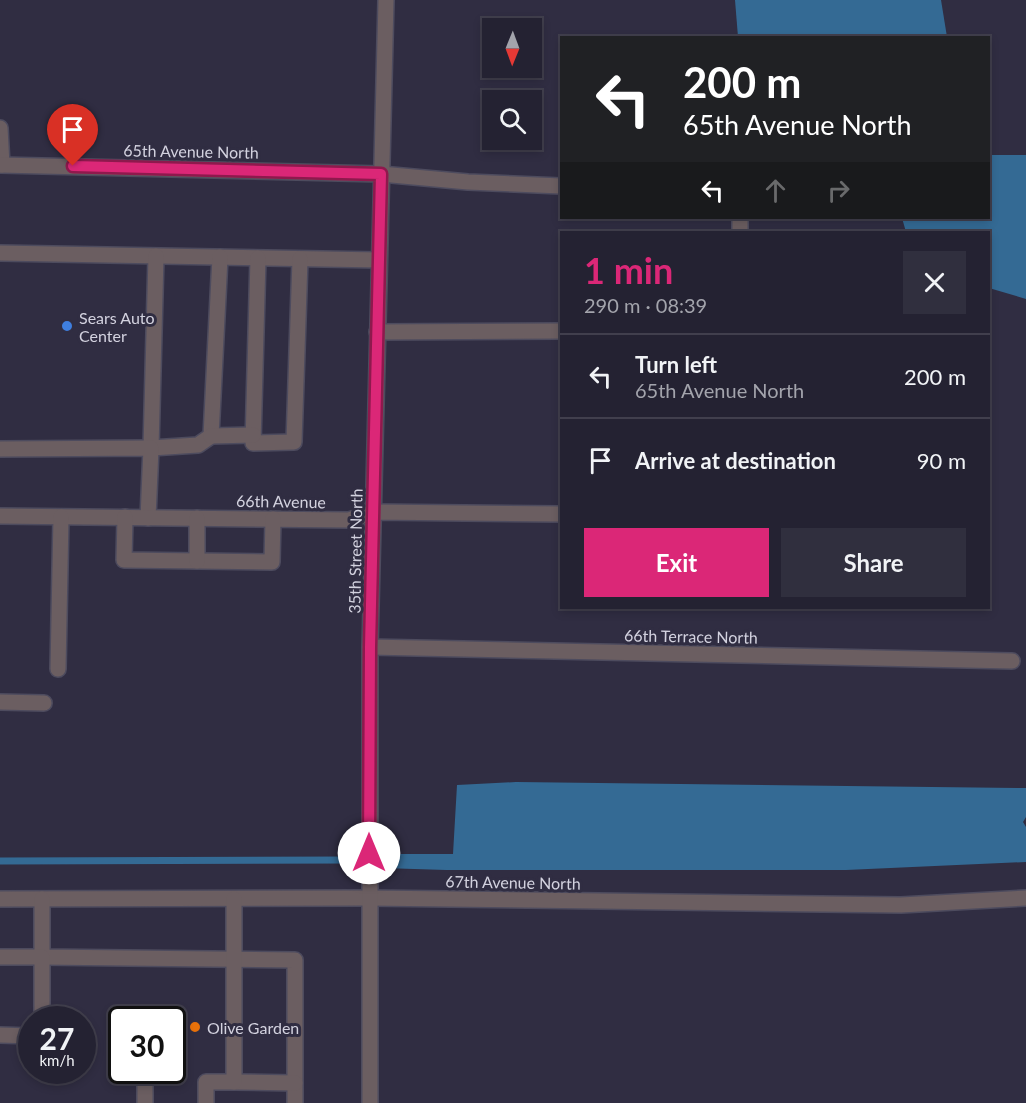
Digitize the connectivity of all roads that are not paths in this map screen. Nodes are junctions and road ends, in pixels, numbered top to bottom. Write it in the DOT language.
graph roads {
  1 [pos="386,0"];
  2 [pos="0,128"];
  3 [pos="1,165"];
  4 [pos="381,174"];
  5 [pos="560,186"];
  6 [pos="0,253"];
  7 [pos="156,256"];
  8 [pos="220,257"];
  9 [pos="258,258"];
  10 [pos="300,259"];
  11 [pos="379,260"];
  12 [pos="377,332"];
  13 [pos="560,332"];
  14 [pos="253,435"];
  15 [pos="211,436"];
  16 [pos="0,448"];
  17 [pos="151,448"];
  18 [pos="374,512"];
  19 [pos="560,514"];
  20 [pos="0,516"];
  21 [pos="61,517"];
  22 [pos="125,518"];
  23 [pos="148,518"];
  24 [pos="197,518"];
  25 [pos="273,519"];
  26 [pos="197,561"];
  27 [pos="370,647"];
  28 [pos="1012,661"];
  29 [pos="58,669"];
  30 [pos="0,702"];
  31 [pos="44,703"];
  32 [pos="369,898"];
  33 [pos="1026,898"];
  34 [pos="0,899"];
  35 [pos="42,899"];
  36 [pos="234,899"];
  37 [pos="0,957"];
  38 [pos="42,957"];
  39 [pos="235,958"];
  40 [pos="42,1006"];
  41 [pos="0,1035"];
  42 [pos="18,1036"];
  43 [pos="234,1082"];
  44 [pos="295,1083"];
  45 [pos="145,1084"];
  46 [pos="145,1103"];
  47 [pos="206,1103"];
  48 [pos="295,1103"];
  49 [pos="370,1103"];
  1 -- 4 [label="street, 35th Street North"];
  2 -- 3 [label="street"];
  3 -- 4 [label="street, 65th Avenue North"];
  4 -- 5 [label="street, 65th Avenue North"];
  4 -- 11 [label="street, 35th Street North"];
  6 -- 7 [label="street"];
  7 -- 8 [label="street"];
  7 -- 17 [label="street"];
  8 -- 9 [label="street"];
  8 -- 15 [label="street"];
  9 -- 10 [label="street"];
  9 -- 14 [label="street"];
  10 -- 11 [label="street"];
  10 -- 14 [label="street"];
  11 -- 12 [label="street, 35th Street North"];
  12 -- 13 [label="street"];
  12 -- 18 [label="street, 35th Street North"];
  14 -- 15 [label="street"];
  15 -- 17 [label="street"];
  16 -- 17 [label="street"];
  17 -- 23 [label="street"];
  18 -- 19 [label="street, 66th Avenue"];
  18 -- 25 [label="street, 66th Avenue"];
  18 -- 27 [label="street, 35th Street North"];
  20 -- 21 [label="street, 66th Avenue"];
  21 -- 22 [label="street, 66th Avenue"];
  21 -- 29 [label="street"];
  22 -- 23 [label="street, 66th Avenue"];
  22 -- 26 [label="street"];
  23 -- 24 [label="street, 66th Avenue"];
  24 -- 25 [label="street, 66th Avenue"];
  24 -- 26 [label="street"];
  25 -- 26 [label="street"];
  27 -- 28 [label="street, 66th Terrace North"];
  27 -- 32 [label="street, 35th Street North"];
  30 -- 31 [label="street"];
  32 -- 33 [label="street, 67th Avenue North"];
  32 -- 36 [label="street, 67th Avenue North"];
  32 -- 49 [label="street, 35th Street North"];
  34 -- 35 [label="street, 67th Avenue North"];
  35 -- 36 [label="street, 67th Avenue North"];
  35 -- 38 [label="street"];
  36 -- 39 [label="street"];
  37 -- 38 [label="street"];
  38 -- 39 [label="street"];
  38 -- 40 [label="street"];
  39 -- 43 [label="street"];
  39 -- 44 [label="street"];
  41 -- 42 [label="street"];
  43 -- 44 [label="street"];
  43 -- 47 [label="street"];
  44 -- 48 [label="street"];
  45 -- 46 [label="street"];
}
